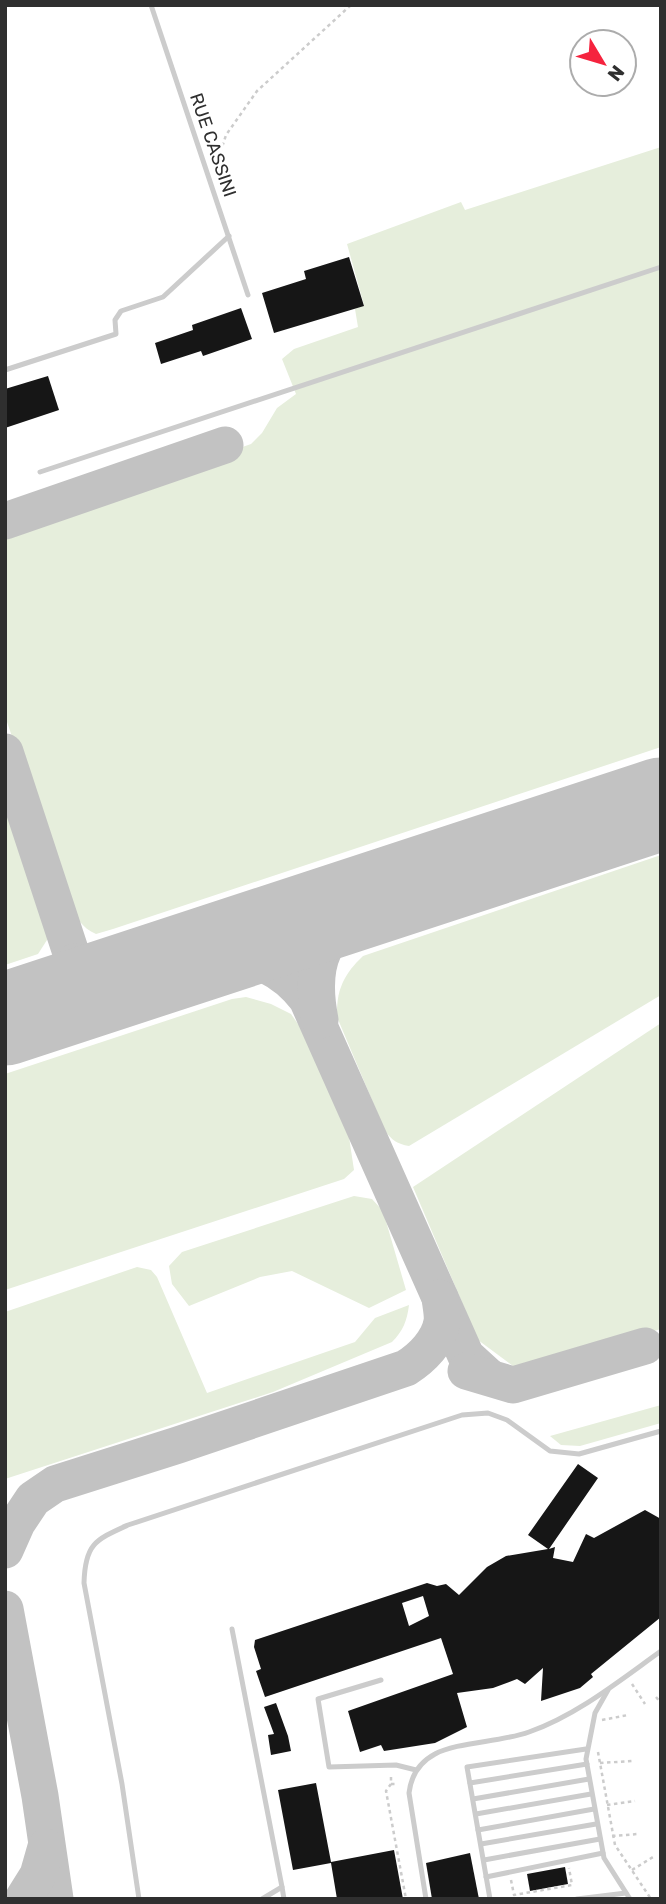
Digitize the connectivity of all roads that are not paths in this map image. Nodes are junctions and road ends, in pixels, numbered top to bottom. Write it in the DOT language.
graph roads {
  1 [pos="152,5"];
  2 [pos="229,236"];
  3 [pos="661,267"];
  4 [pos="248,295"];
  5 [pos="5,370"];
  6 [pos="40,472"];
  7 [pos="661,1431"];
  8 [pos="232,1629"];
  9 [pos="661,1651"];
  10 [pos="381,1680"];
  11 [pos="615,1683"];
  12 [pos="586,1749"];
  13 [pos="587,1764"];
  14 [pos="416,1770"];
  15 [pos="589,1779"];
  16 [pos="470,1783"];
  17 [pos="591,1794"];
  18 [pos="473,1800"];
  19 [pos="594,1809"];
  20 [pos="476,1814"];
  21 [pos="596,1824"];
  22 [pos="478,1829"];
  23 [pos="600,1839"];
  24 [pos="481,1844"];
  25 [pos="603,1853"];
  26 [pos="484,1860"];
  27 [pos="486,1877"];
  28 [pos="282,1887"];
  29 [pos="628,1896"];
  30 [pos="139,1899"];
  31 [pos="262,1899"];
  32 [pos="284,1899"];
  33 [pos="426,1899"];
  34 [pos="490,1899"];
  35 [pos="578,1899"];
  1 -- 2 [label="lane, RUE CASSINI"];
  2 -- 4 [label="lane, RUE CASSINI"];
  2 -- 5 [label="lane"];
  3 -- 6 [label="lane"];
  7 -- 30 [label="lane"];
  8 -- 28 [label="lane"];
  9 -- 11 [label="lane"];
  10 -- 14 [label="lane"];
  11 -- 12 [label="lane"];
  11 -- 14 [label="lane"];
  12 -- 13 [label="lane"];
  12 -- 16 [label="lane"];
  13 -- 15 [label="lane"];
  13 -- 16 [label="lane"];
  14 -- 33 [label="lane"];
  15 -- 17 [label="lane"];
  15 -- 18 [label="lane"];
  16 -- 18 [label="lane"];
  17 -- 19 [label="lane"];
  17 -- 20 [label="lane"];
  18 -- 20 [label="lane"];
  19 -- 21 [label="lane"];
  19 -- 22 [label="lane"];
  20 -- 22 [label="lane"];
  21 -- 23 [label="lane"];
  21 -- 24 [label="lane"];
  22 -- 24 [label="lane"];
  23 -- 25 [label="lane"];
  23 -- 26 [label="lane"];
  24 -- 26 [label="lane"];
  25 -- 27 [label="lane"];
  25 -- 29 [label="lane"];
  26 -- 27 [label="lane"];
  27 -- 34 [label="lane"];
  28 -- 31 [label="lane"];
  28 -- 32 [label="lane"];
  29 -- 35 [label="lane"];
}
